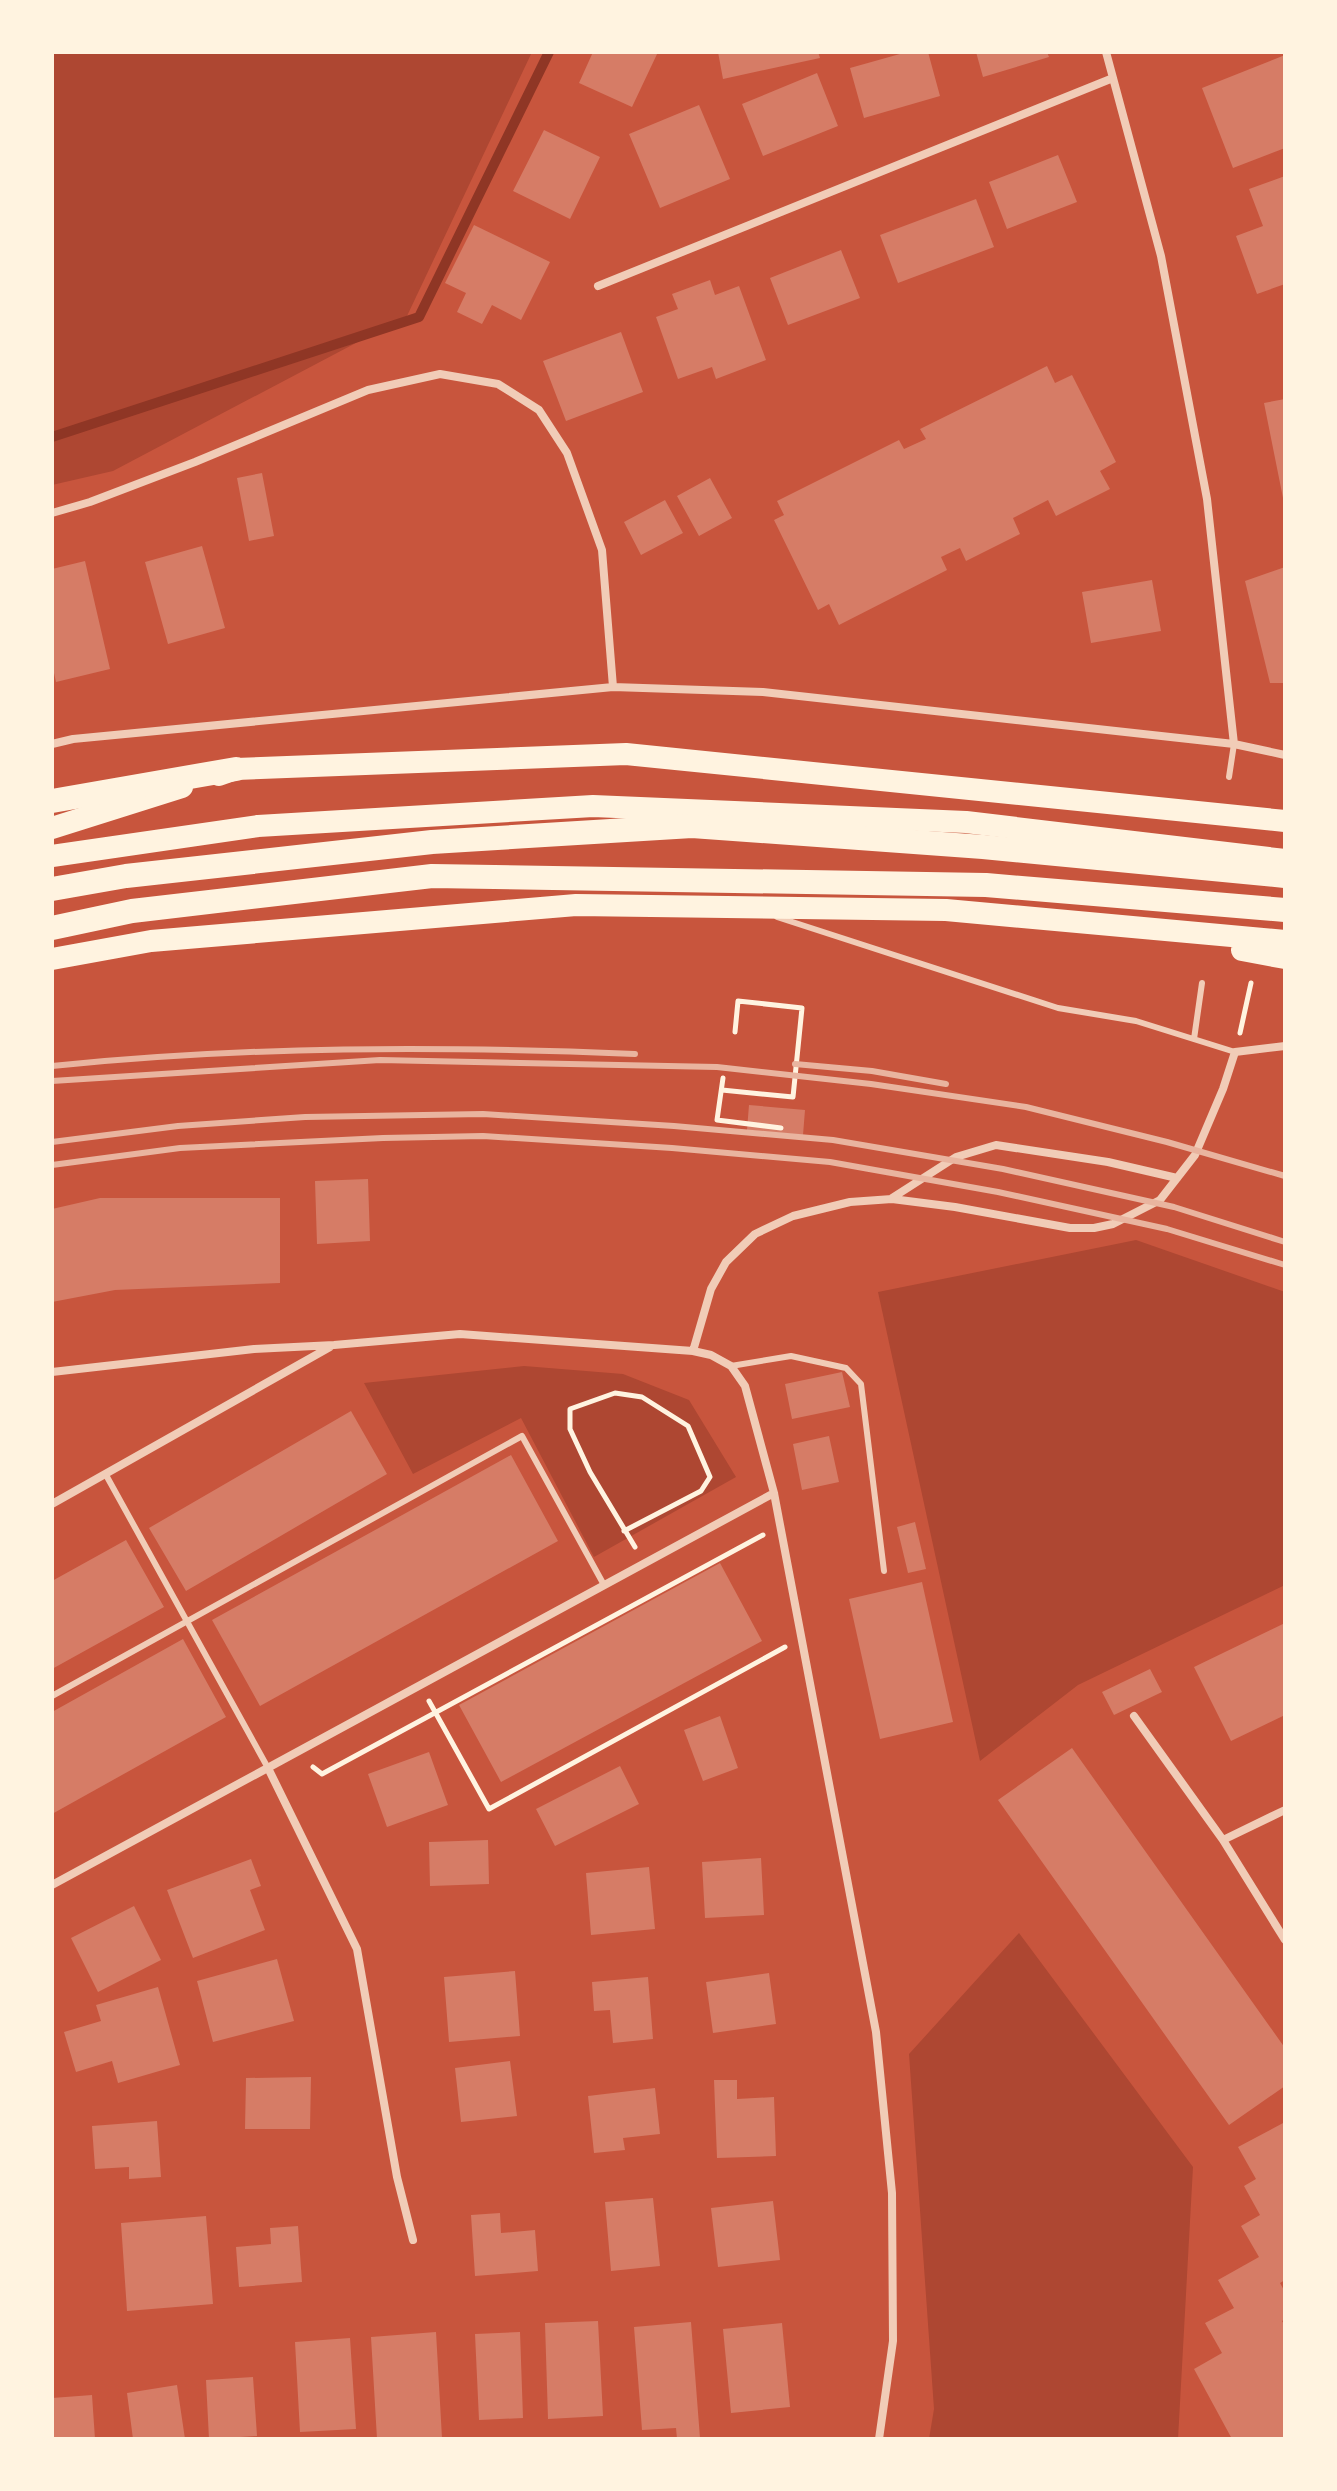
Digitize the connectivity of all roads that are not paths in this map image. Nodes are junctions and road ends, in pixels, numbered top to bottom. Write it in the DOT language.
graph roads {
  1 [pos="1106,52"];
  2 [pos="1113,78"];
  3 [pos="598,286"];
  4 [pos="52,513"];
  5 [pos="613,687"];
  6 [pos="52,744"];
  7 [pos="1234,744"];
  8 [pos="1285,755"];
  9 [pos="236,769"];
  10 [pos="1229,777"];
  11 [pos="52,801"];
  12 [pos="1285,821"];
  13 [pos="52,828"];
  14 [pos="1285,853"];
  15 [pos="1246,855"];
  16 [pos="52,856"];
  17 [pos="1285,860"];
  18 [pos="1285,876"];
  19 [pos="52,889"];
  20 [pos="747,908"];
  21 [pos="1285,910"];
  22 [pos="1118,927"];
  23 [pos="52,928"];
  24 [pos="1285,941"];
  25 [pos="1285,958"];
  26 [pos="52,959"];
  27 [pos="1202,983"];
  28 [pos="1194,1039"];
  29 [pos="1285,1046"];
  30 [pos="1235,1052"];
  31 [pos="1177,1178"];
  32 [pos="892,1199"];
  33 [pos="334,1345"];
  34 [pos="693,1351"];
  35 [pos="731,1366"];
  36 [pos="52,1372"];
  37 [pos="106,1475"];
  38 [pos="774,1493"];
  39 [pos="52,1504"];
  40 [pos="884,1571"];
  41 [pos="604,1585"];
  42 [pos="187,1621"];
  43 [pos="52,1696"];
  44 [pos="1134,1716"];
  45 [pos="268,1768"];
  46 [pos="1285,1810"];
  47 [pos="1223,1840"];
  48 [pos="52,1885"];
  49 [pos="1285,1940"];
  50 [pos="413,2240"];
  51 [pos="879,2439"];
  1 -- 2 [label="street"];
  2 -- 3 [label="street"];
  2 -- 7 [label="street"];
  4 -- 5 [label="street"];
  5 -- 6 [label="street"];
  5 -- 7 [label="street"];
  7 -- 8 [label="street"];
  7 -- 10 [label="lane"];
  9 -- 11 [label="highway"];
  9 -- 12 [label="highway"];
  9 -- 13 [label="highway"];
  14 -- 15 [label="highway"];
  15 -- 16 [label="highway"];
  15 -- 17 [label="highway"];
  18 -- 19 [label="highway"];
  20 -- 22 [label="highway"];
  20 -- 26 [label="highway"];
  20 -- 28 [label="lane"];
  21 -- 23 [label="highway"];
  22 -- 24 [label="highway"];
  22 -- 25 [label="highway"];
  27 -- 28 [label="lane"];
  28 -- 30 [label="lane"];
  29 -- 30 [label="street"];
  30 -- 31 [label="street"];
  31 -- 32 [label="street"];
  31 -- 32 [label="street"];
  32 -- 34 [label="street"];
  33 -- 34 [label="street"];
  33 -- 36 [label="street"];
  33 -- 37 [label="street"];
  34 -- 35 [label="street"];
  35 -- 38 [label="street"];
  35 -- 40 [label="lane"];
  37 -- 39 [label="street"];
  37 -- 42 [label="lane"];
  38 -- 41 [label="street"];
  38 -- 51 [label="street"];
  41 -- 42 [label="lane"];
  41 -- 45 [label="street"];
  42 -- 43 [label="lane"];
  42 -- 45 [label="lane"];
  44 -- 47 [label="street"];
  45 -- 48 [label="street"];
  45 -- 50 [label="street"];
  46 -- 47 [label="street"];
  47 -- 49 [label="street"];
}
